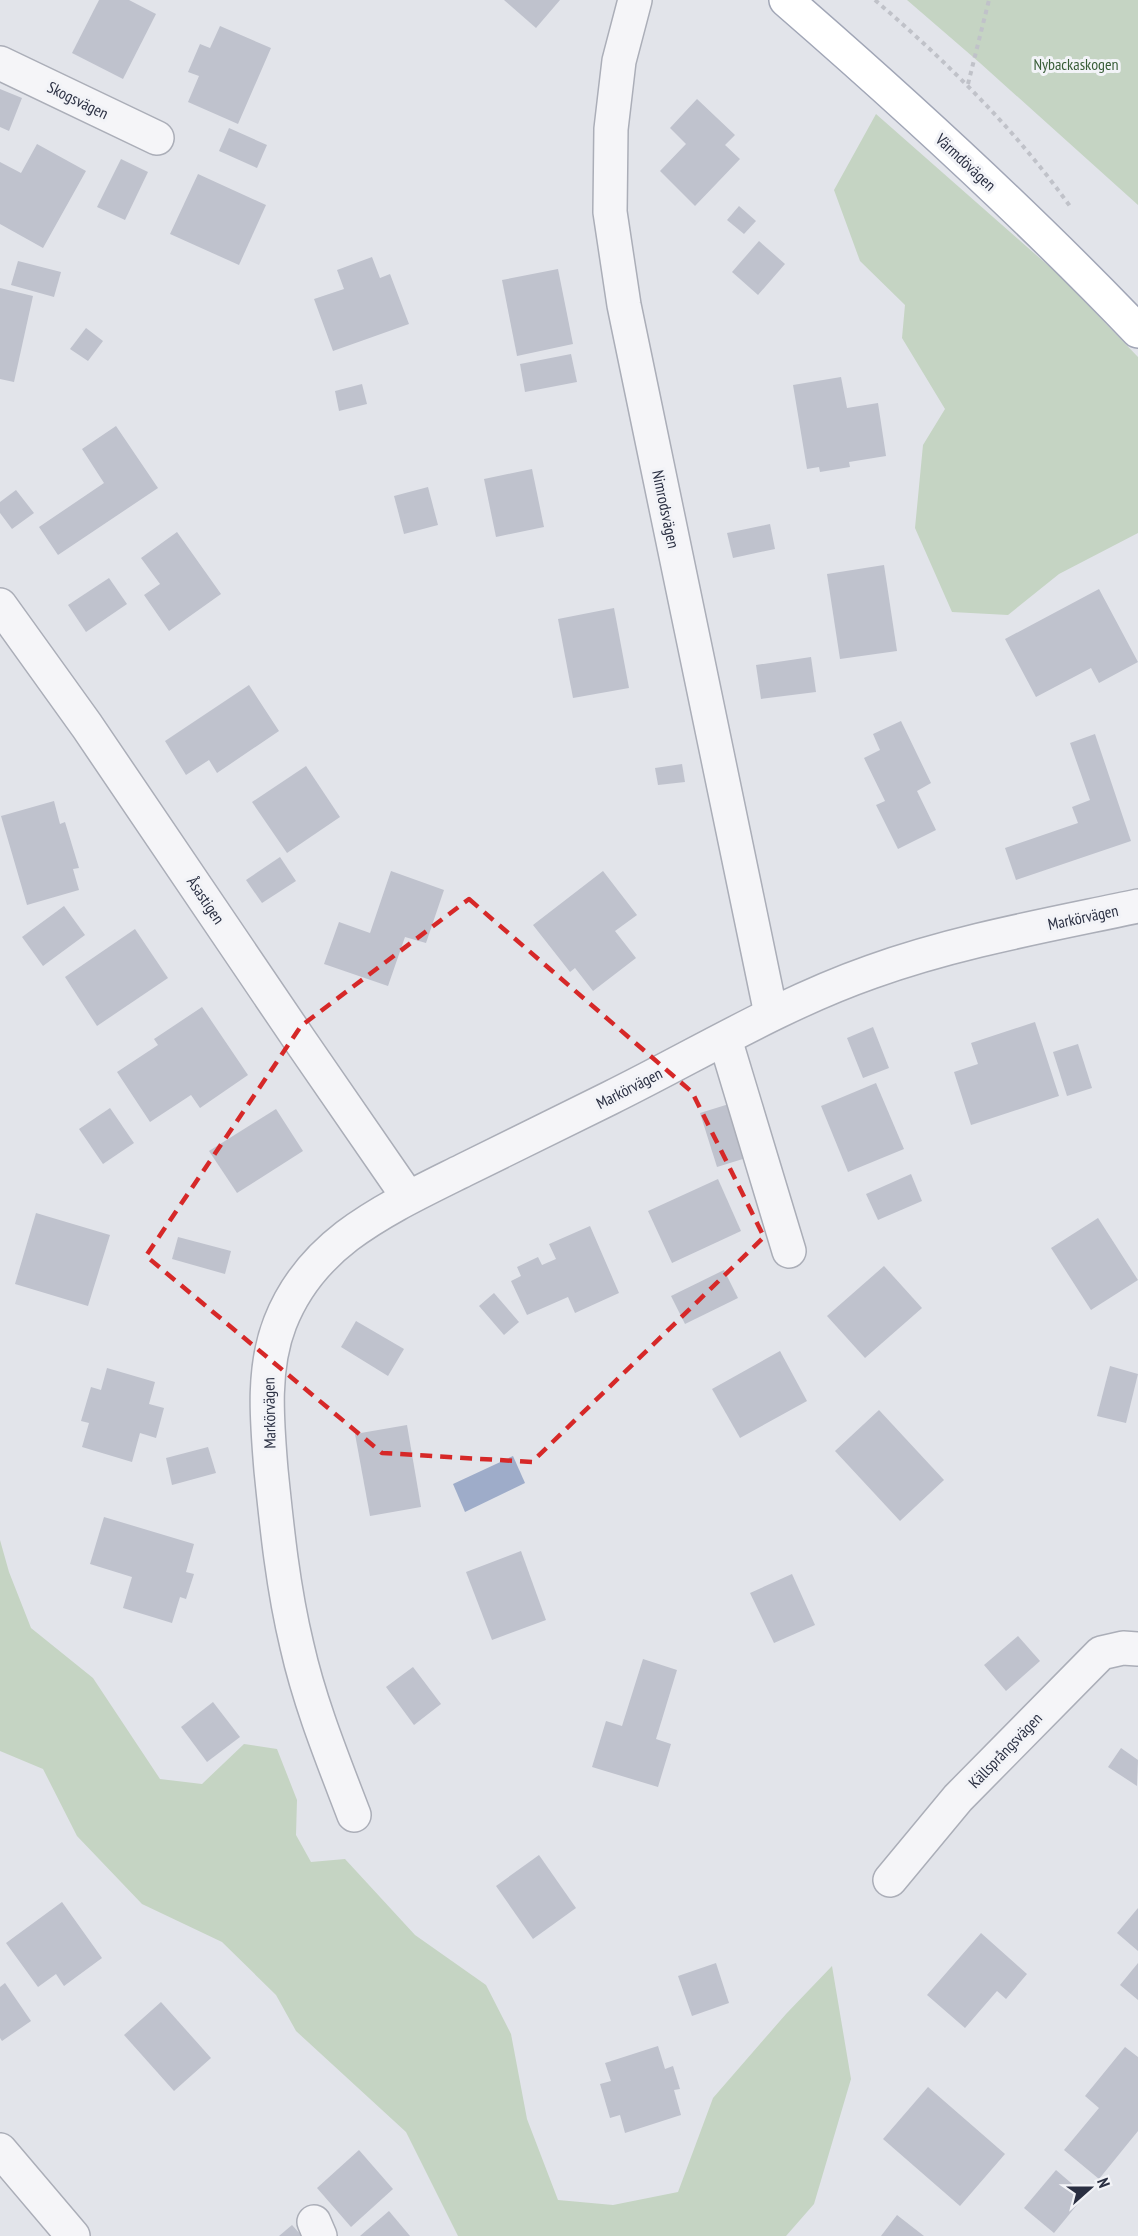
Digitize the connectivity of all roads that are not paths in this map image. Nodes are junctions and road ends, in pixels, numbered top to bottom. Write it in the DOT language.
graph roads {
  1 [pos="635,0"];
  2 [pos="786,0"];
  3 [pos="0,63"];
  4 [pos="157,138"];
  5 [pos="1138,332"];
  6 [pos="0,605"];
  7 [pos="1138,906"];
  8 [pos="771,1014"];
  9 [pos="724,1039"];
  10 [pos="408,1197"];
  11 [pos="789,1251"];
  12 [pos="1138,1649"];
  13 [pos="354,1815"];
  14 [pos="890,1880"];
  15 [pos="0,2150"];
  16 [pos="73,2236"];
  1 -- 8 [label="street, Nimrodsvägen"];
  2 -- 5 [label="main road, Värmdövägen"];
  3 -- 4 [label="street, Skogsvägen"];
  6 -- 10 [label="street, Åsastigen"];
  7 -- 8 [label="street, Markörvägen"];
  8 -- 9 [label="street, Markörvägen"];
  9 -- 10 [label="street, Markörvägen"];
  9 -- 11 [label="street"];
  10 -- 13 [label="street, Markörvägen"];
  12 -- 14 [label="street, Källsprångsvägen"];
  15 -- 16 [label="street"];
}
